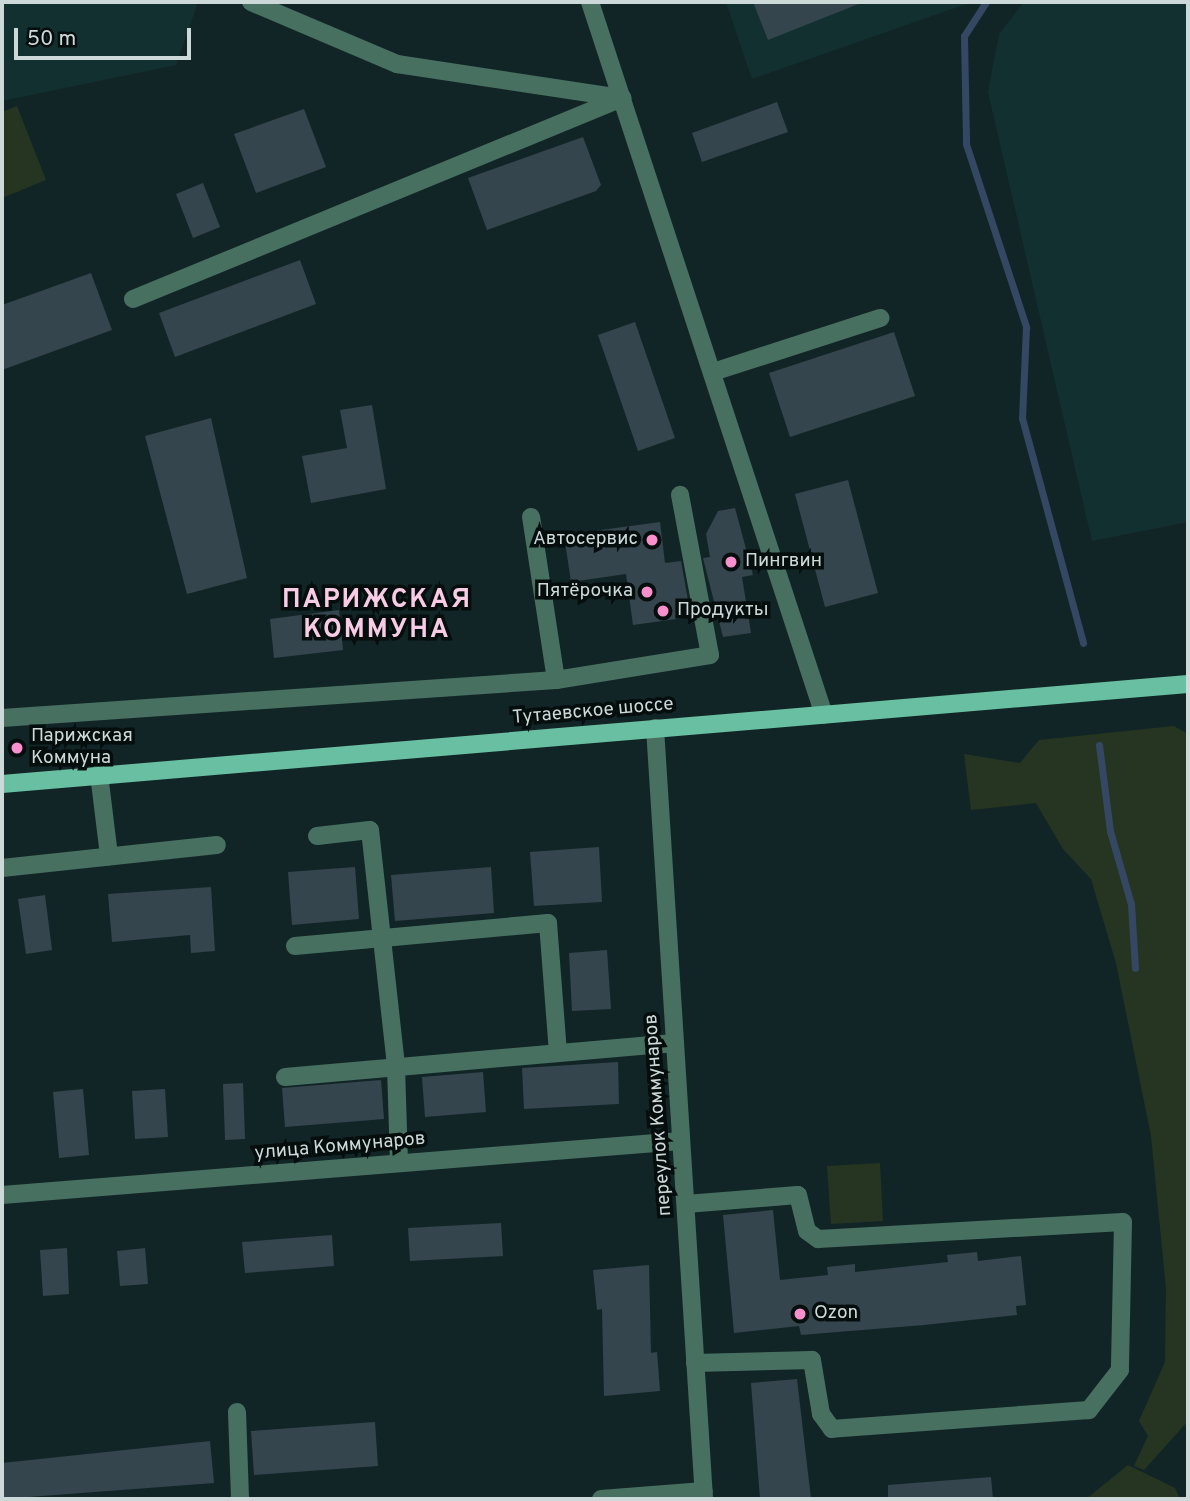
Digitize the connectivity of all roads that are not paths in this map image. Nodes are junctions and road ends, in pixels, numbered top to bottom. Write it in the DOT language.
graph roads {
  1 [pos="251,2"];
  2 [pos="590,2"];
  3 [pos="622,97"];
  4 [pos="133,299"];
  5 [pos="880,318"];
  6 [pos="713,372"];
  7 [pos="680,495"];
  8 [pos="531,517"];
  9 [pos="556,680"];
  10 [pos="1188,684"];
  11 [pos="824,715"];
  12 [pos="2,718"];
  13 [pos="655,728"];
  14 [pos="99,775"];
  15 [pos="2,784"];
  16 [pos="317,836"];
  17 [pos="217,845"];
  18 [pos="109,856"];
  19 [pos="2,868"];
  20 [pos="382,940"];
  21 [pos="295,946"];
  22 [pos="675,1043"];
  23 [pos="558,1053"];
  24 [pos="396,1067"];
  25 [pos="285,1077"];
  26 [pos="681,1141"];
  27 [pos="398,1163"];
  28 [pos="2,1195"];
  29 [pos="686,1204"];
  30 [pos="695,1363"];
  31 [pos="237,1412"];
  32 [pos="704,1495"];
  33 [pos="240,1499"];
  34 [pos="601,1499"];
  1 -- 3 [label="street"];
  2 -- 3 [label="street"];
  3 -- 4 [label="street"];
  3 -- 6 [label="street"];
  5 -- 6 [label="street"];
  6 -- 11 [label="street"];
  7 -- 9 [label="street"];
  8 -- 9 [label="street"];
  9 -- 12 [label="street"];
  10 -- 11 [label="main road, Тутаевское шоссе"];
  11 -- 13 [label="main road, Тутаевское шоссе"];
  13 -- 14 [label="main road, Тутаевское шоссе"];
  13 -- 22 [label="street, переулок Коммунаров"];
  14 -- 15 [label="main road, Тутаевское шоссе"];
  14 -- 18 [label="street"];
  16 -- 20 [label="street"];
  17 -- 18 [label="street"];
  18 -- 19 [label="street"];
  20 -- 21 [label="street"];
  20 -- 23 [label="street"];
  20 -- 24 [label="street"];
  22 -- 23 [label="street"];
  22 -- 26 [label="street, переулок Коммунаров"];
  23 -- 24 [label="street"];
  24 -- 25 [label="street"];
  24 -- 27 [label="street"];
  26 -- 27 [label="street, улица Коммунаров"];
  26 -- 29 [label="street, переулок Коммунаров"];
  27 -- 28 [label="street, улица Коммунаров"];
  29 -- 30 [label="street, переулок Коммунаров"];
  29 -- 30 [label="street"];
  30 -- 32 [label="street, переулок Коммунаров"];
  31 -- 33 [label="street"];
  32 -- 34 [label="street"];
}
